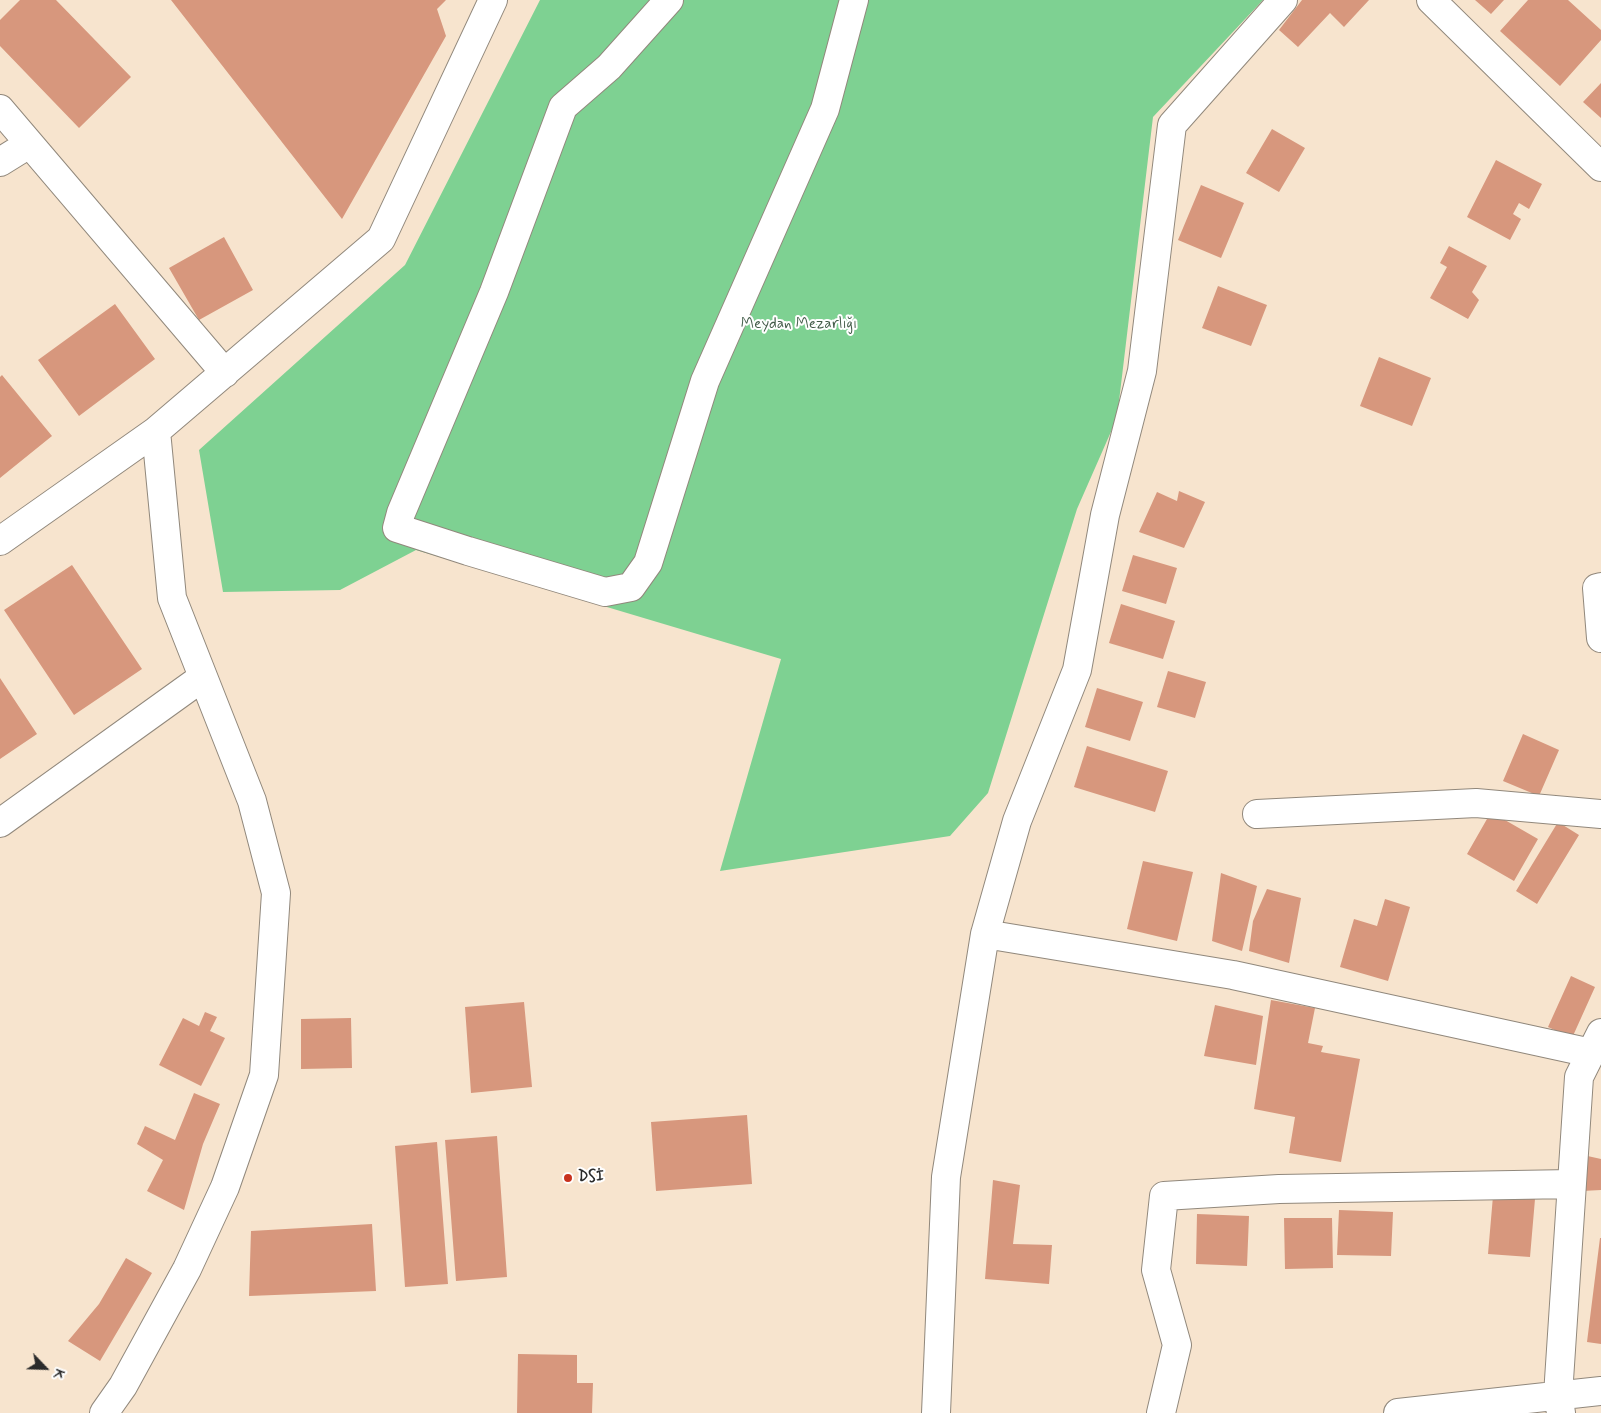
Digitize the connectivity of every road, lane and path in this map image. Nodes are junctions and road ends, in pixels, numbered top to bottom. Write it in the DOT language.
graph roads {
  1 [pos="493,0"];
  2 [pos="669,0"];
  3 [pos="854,0"];
  4 [pos="1283,0"];
  5 [pos="1431,0"];
  6 [pos="0,109"];
  7 [pos="29,144"];
  8 [pos="0,162"];
  9 [pos="1601,167"];
  10 [pos="225,373"];
  11 [pos="156,431"];
  12 [pos="0,541"];
  13 [pos="1601,587"];
  14 [pos="1601,638"];
  15 [pos="203,677"];
  16 [pos="1257,814"];
  17 [pos="1601,814"];
  18 [pos="0,823"];
  19 [pos="985,934"];
  20 [pos="1596,1043"];
  21 [pos="1572,1184"];
  22 [pos="1601,1390"];
  23 [pos="1560,1404"];
  24 [pos="104,1413"];
  25 [pos="936,1413"];
  26 [pos="1161,1413"];
  27 [pos="1398,1413"];
  1 -- 10 [label="street"];
  2 -- 3 [label="street"];
  4 -- 19 [label="street"];
  5 -- 9 [label="street"];
  6 -- 7 [label="street"];
  7 -- 8 [label="street"];
  7 -- 10 [label="street"];
  10 -- 11 [label="street"];
  11 -- 12 [label="street"];
  11 -- 15 [label="street"];
  13 -- 14 [label="street"];
  15 -- 18 [label="street"];
  15 -- 24 [label="street"];
  16 -- 17 [label="street"];
  19 -- 20 [label="street"];
  19 -- 25 [label="street"];
  20 -- 21 [label="street"];
  21 -- 23 [label="street"];
  21 -- 26 [label="street"];
  22 -- 23 [label="street"];
  23 -- 27 [label="street"];
}
